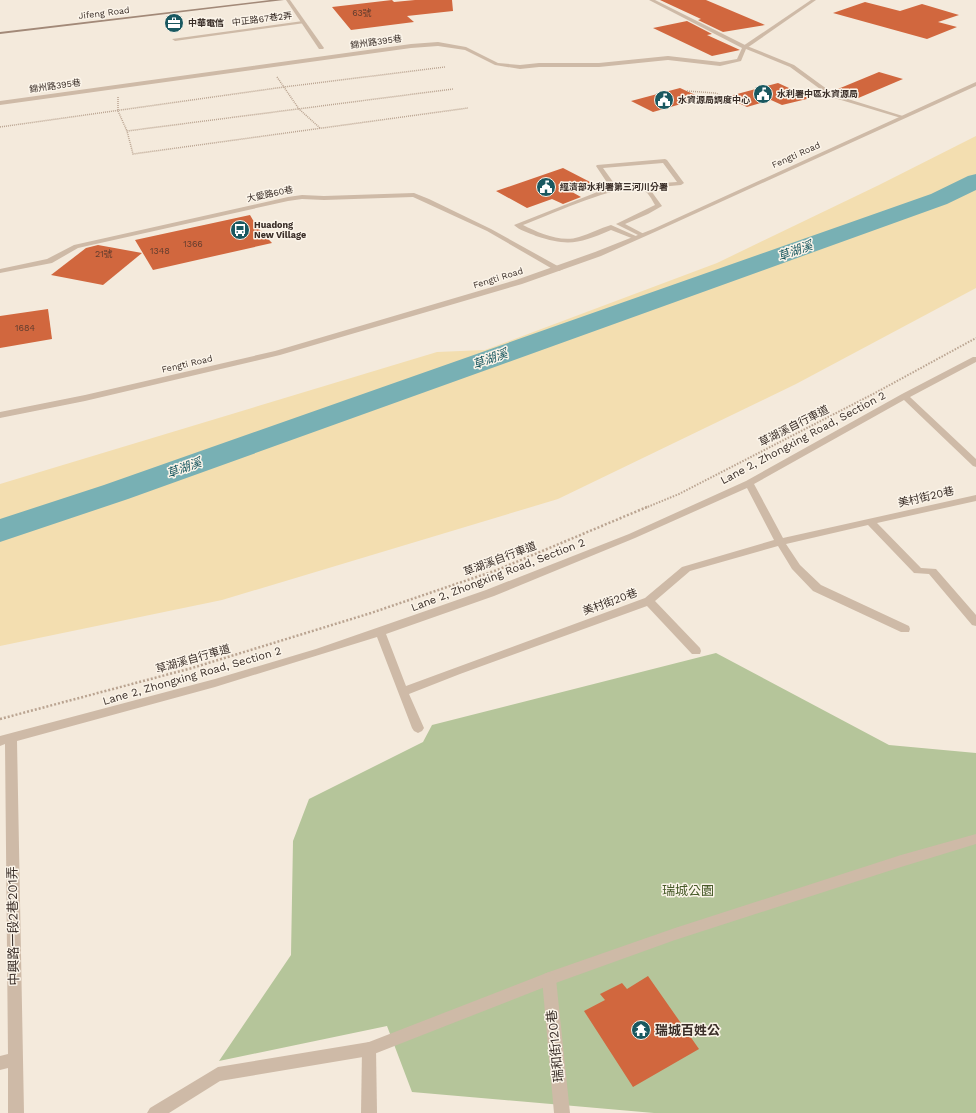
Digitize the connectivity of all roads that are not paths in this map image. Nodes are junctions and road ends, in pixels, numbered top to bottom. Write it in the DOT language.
graph roads {
  1 [pos="282,0"];
  2 [pos="288,0"];
  3 [pos="651,0"];
  4 [pos="814,0"];
  5 [pos="303,22"];
  6 [pos="0,33"];
  7 [pos="175,38"];
  8 [pos="745,47"];
  9 [pos="326,54"];
  10 [pos="976,84"];
  11 [pos="0,103"];
  12 [pos="903,118"];
  13 [pos="642,186"];
  14 [pos="614,188"];
  15 [pos="639,237"];
  16 [pos="559,269"];
  17 [pos="0,271"];
  18 [pos="976,359"];
  19 [pos="905,396"];
  20 [pos="0,415"];
  21 [pos="976,464"];
  22 [pos="749,483"];
  23 [pos="976,498"];
  24 [pos="870,522"];
  25 [pos="780,542"];
  26 [pos="649,600"];
  27 [pos="976,622"];
  28 [pos="905,629"];
  29 [pos="380,632"];
  30 [pos="696,651"];
  31 [pos="403,692"];
  32 [pos="418,728"];
  33 [pos="5,739"];
  34 [pos="976,839"];
  35 [pos="549,979"];
  36 [pos="369,1049"];
  37 [pos="15,1059"];
  38 [pos="0,1063"];
  39 [pos="16,1113"];
  40 [pos="155,1113"];
  41 [pos="369,1113"];
  42 [pos="562,1113"];
  1 -- 6 [label="street, Jifeng Road"];
  2 -- 5 [label="street"];
  3 -- 8 [label="street"];
  4 -- 8 [label="street, 錦州路395巷"];
  5 -- 7 [label="street, 中正路67巷2弄"];
  5 -- 9 [label="street"];
  8 -- 11 [label="street, 錦州路395巷"];
  8 -- 12 [label="street"];
  10 -- 12 [label="street, Fengti Road"];
  12 -- 15 [label="street, Fengti Road"];
  13 -- 14 [label="street"];
  13 -- 14 [label="street"];
  13 -- 15 [label="street"];
  14 -- 15 [label="street"];
  15 -- 16 [label="street, Fengti Road"];
  16 -- 17 [label="street, 大愛路60巷"];
  16 -- 20 [label="street, Fengti Road"];
  18 -- 19 [label="street, Lane 2, Zhongxing Road, Section 2"];
  19 -- 21 [label="street"];
  19 -- 22 [label="street, Lane 2, Zhongxing Road, Section 2"];
  22 -- 25 [label="street"];
  22 -- 29 [label="street, Lane 2, Zhongxing Road, Section 2"];
  23 -- 24 [label="street, 美村街20巷"];
  24 -- 25 [label="street, 美村街20巷"];
  24 -- 27 [label="street"];
  25 -- 26 [label="street, 美村街20巷"];
  25 -- 28 [label="street"];
  26 -- 30 [label="street"];
  26 -- 31 [label="street, 美村街20巷"];
  29 -- 31 [label="street"];
  29 -- 33 [label="street, Lane 2, Zhongxing Road, Section 2"];
  31 -- 32 [label="street"];
  33 -- 37 [label="street, 中興路一段2巷201弄"];
  34 -- 35 [label="street"];
  35 -- 36 [label="street"];
  35 -- 42 [label="street, 瑞和街120巷"];
  36 -- 40 [label="street"];
  36 -- 41 [label="street"];
  37 -- 38 [label="street"];
  37 -- 39 [label="street, 中興路一段2巷201弄"];
}
